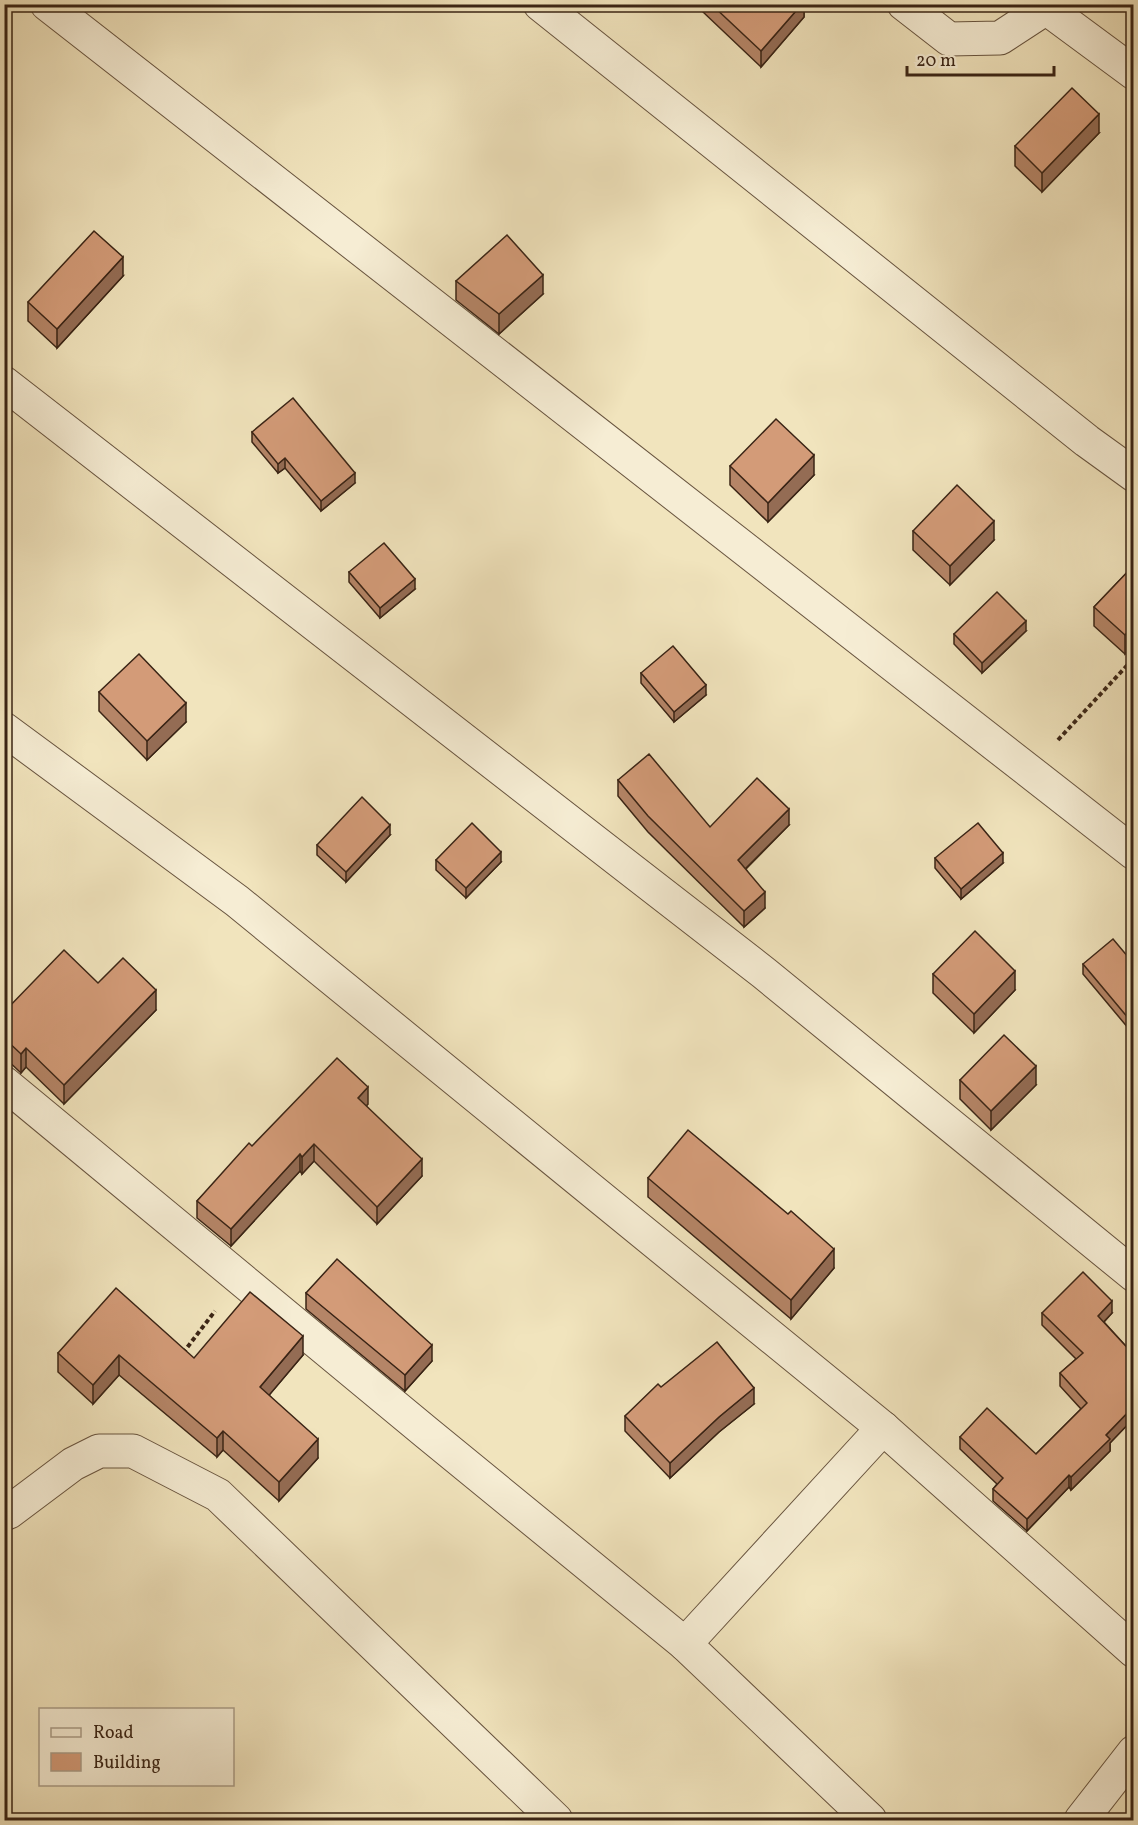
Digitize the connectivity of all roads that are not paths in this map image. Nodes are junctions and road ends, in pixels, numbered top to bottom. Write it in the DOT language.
graph roads {
  1 [pos="46,4"];
  2 [pos="540,4"];
  3 [pos="904,4"];
  4 [pos="1047,6"];
  5 [pos="1134,73"];
  6 [pos="4,383"];
  7 [pos="1134,475"];
  8 [pos="4,729"];
  9 [pos="1134,854"];
  10 [pos="4,1083"];
  11 [pos="1134,1275"];
  12 [pos="883,1428"];
  13 [pos="4,1514"];
  14 [pos="685,1644"];
  15 [pos="1134,1651"];
  16 [pos="1134,1752"];
  17 [pos="556,1821"];
  18 [pos="870,1821"];
  19 [pos="1081,1821"];
  1 -- 9 [label="street"];
  2 -- 7 [label="street"];
  3 -- 4 [label="street"];
  4 -- 5 [label="street"];
  6 -- 11 [label="street"];
  8 -- 12 [label="street"];
  10 -- 14 [label="street"];
  12 -- 14 [label="street"];
  12 -- 15 [label="street"];
  13 -- 17 [label="street"];
  14 -- 18 [label="street"];
  16 -- 19 [label="street"];
}
